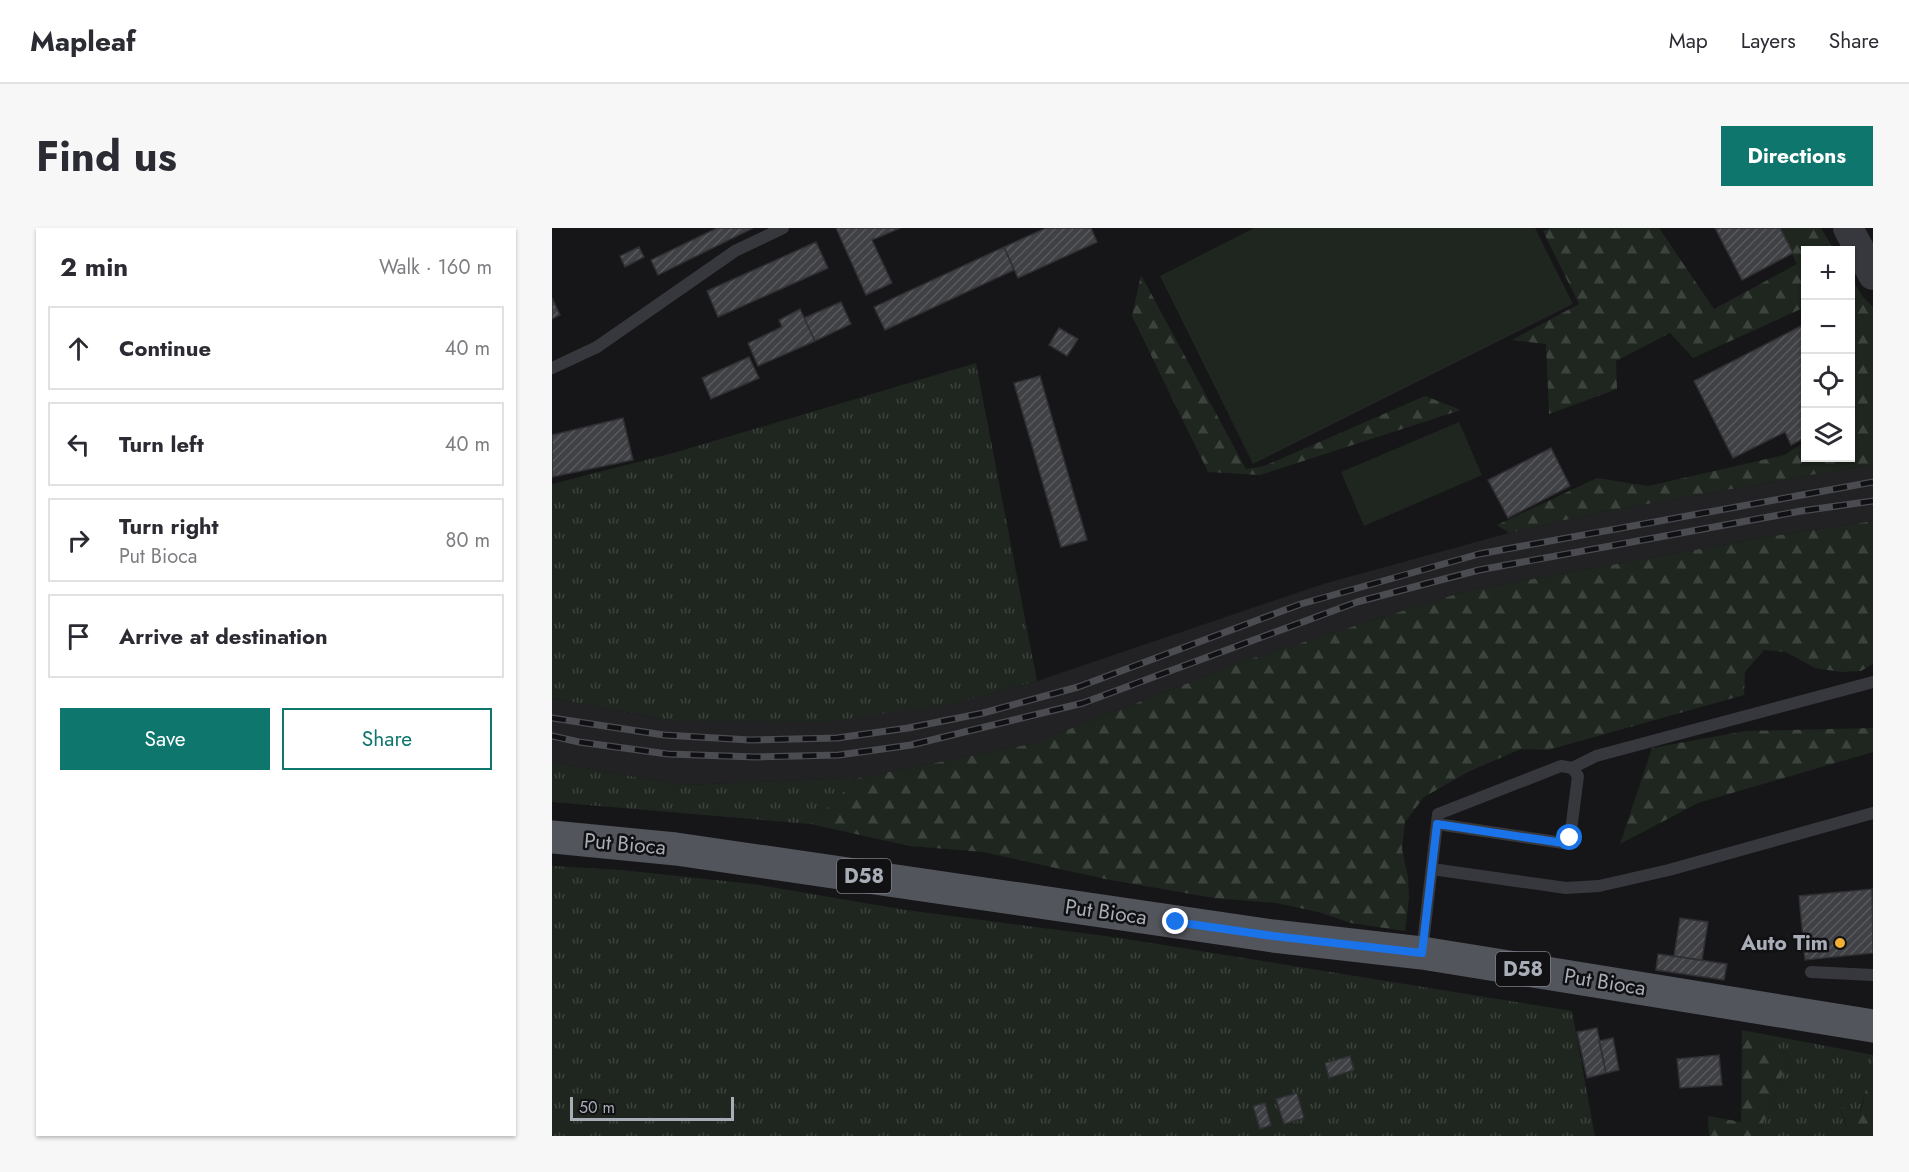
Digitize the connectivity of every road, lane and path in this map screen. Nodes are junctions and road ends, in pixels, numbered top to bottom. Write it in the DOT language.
graph roads {
  1 [pos="783,228"];
  2 [pos="1848,228"];
  3 [pos="1873,275"];
  4 [pos="552,368"];
  5 [pos="1873,682"];
  6 [pos="1572,768"];
  7 [pos="1873,813"];
  8 [pos="1437,824"];
  9 [pos="552,837"];
  10 [pos="1432,869"];
  11 [pos="1422,953"];
  12 [pos="1811,972"];
  13 [pos="1873,975"];
  14 [pos="1873,1026"];
  1 -- 4 [label="lane"];
  2 -- 3 [label="street"];
  5 -- 6 [label="lane"];
  6 -- 8 [label="lane"];
  6 -- 8 [label="lane"];
  7 -- 10 [label="lane"];
  8 -- 10 [label="lane"];
  9 -- 11 [label="main road, Put Bioca / D58"];
  10 -- 11 [label="lane"];
  11 -- 14 [label="main road, Put Bioca / D58"];
  12 -- 13 [label="lane"];
}
